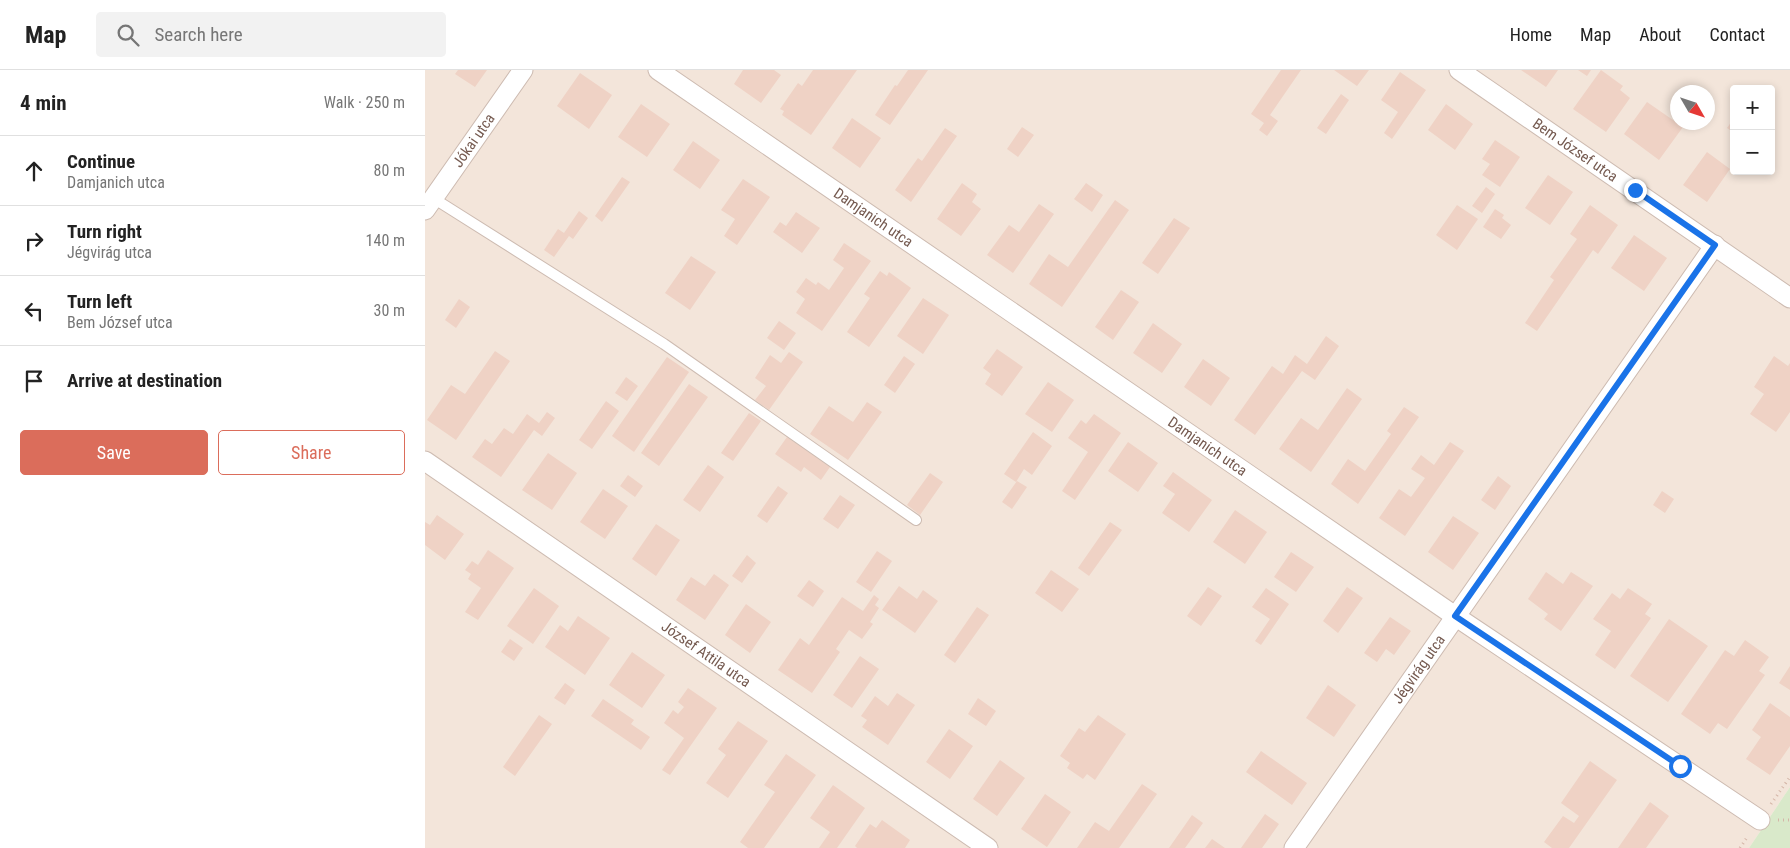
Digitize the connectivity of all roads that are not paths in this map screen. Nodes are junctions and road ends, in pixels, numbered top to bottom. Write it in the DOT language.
graph roads {
  1 [pos="523,70"];
  2 [pos="657,70"];
  3 [pos="1459,70"];
  4 [pos="429,204"];
  5 [pos="1715,245"];
  6 [pos="1790,298"];
  7 [pos="425,461"];
  8 [pos="916,520"];
  9 [pos="1455,616"];
  10 [pos="1760,820"];
  11 [pos="988,848"];
  12 [pos="1294,848"];
  1 -- 4 [label="street, Jókai utca"];
  2 -- 9 [label="street, Damjanich utca"];
  3 -- 5 [label="street, Bem József utca"];
  4 -- 8 [label="lane"];
  5 -- 6 [label="street, Bem József utca"];
  5 -- 9 [label="street, Jégvirág utca"];
  7 -- 11 [label="street, József Attila utca"];
  9 -- 10 [label="street, Damjanich utca"];
  9 -- 12 [label="street, Jégvirág utca"];
}
